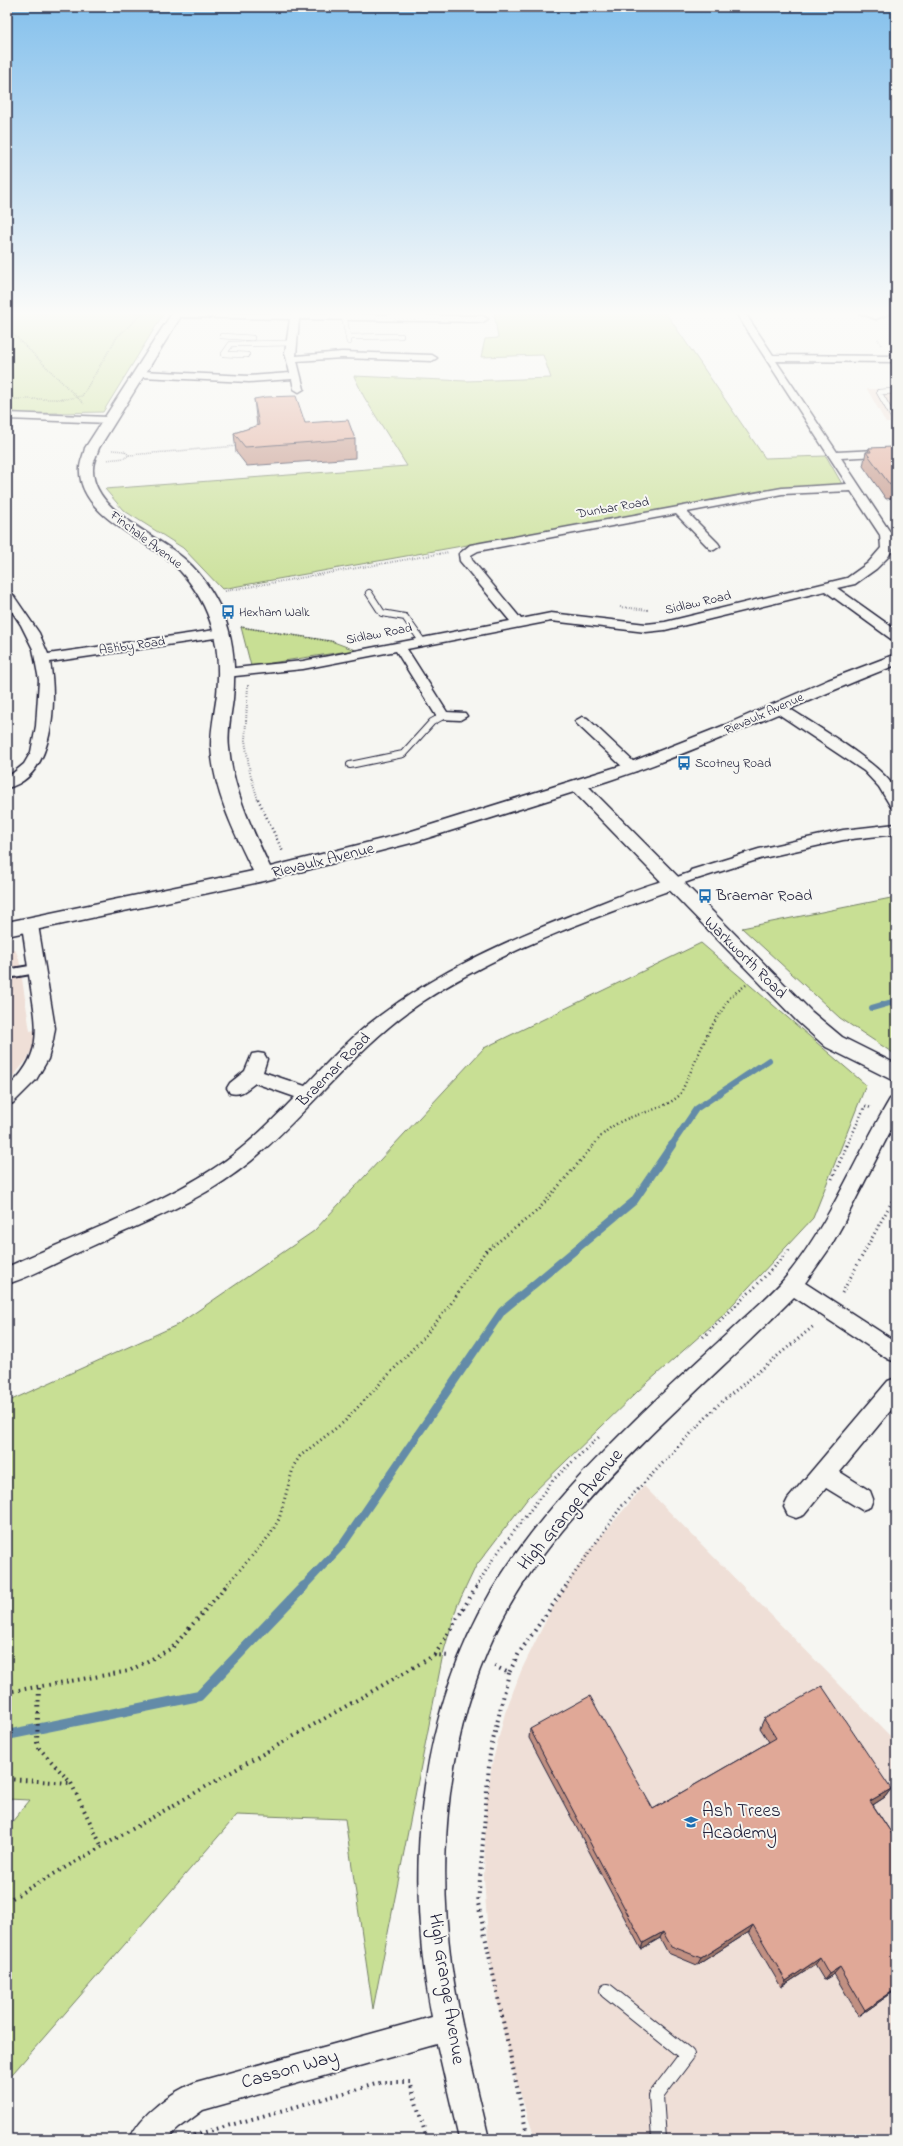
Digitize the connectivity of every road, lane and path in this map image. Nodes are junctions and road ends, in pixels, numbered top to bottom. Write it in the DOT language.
graph roads {
  1 [pos="115,413"];
  2 [pos="806,413"];
  3 [pos="7,416"];
  4 [pos="110,420"];
  5 [pos="239,446"];
  6 [pos="108,450"];
  7 [pos="896,452"];
  8 [pos="129,455"];
  9 [pos="834,455"];
  10 [pos="106,460"];
  11 [pos="855,487"];
  12 [pos="678,510"];
  13 [pos="714,546"];
  14 [pos="465,554"];
  15 [pos="827,587"];
  16 [pos="369,593"];
  17 [pos="205,594"];
  18 [pos="7,595"];
  19 [pos="517,622"];
  20 [pos="241,627"];
  21 [pos="222,633"];
  22 [pos="896,636"];
  23 [pos="422,641"];
  24 [pos="338,643"];
  25 [pos="399,646"];
  26 [pos="43,659"];
  27 [pos="896,659"];
  28 [pos="226,673"];
  29 [pos="779,708"];
  30 [pos="443,716"];
  31 [pos="460,716"];
  32 [pos="582,721"];
  33 [pos="350,765"];
  34 [pos="632,768"];
  35 [pos="7,784"];
  36 [pos="578,786"];
  37 [pos="896,804"];
  38 [pos="896,830"];
  39 [pos="697,874"];
  40 [pos="264,875"];
  41 [pos="672,883"];
  42 [pos="30,925"];
  43 [pos="7,928"];
  44 [pos="36,968"];
  45 [pos="7,974"];
  46 [pos="760,974"];
  47 [pos="896,1074"];
  48 [pos="236,1088"];
  49 [pos="308,1094"];
  50 [pos="7,1098"];
  51 [pos="892,1110"];
  52 [pos="830,1182"];
  53 [pos="896,1194"];
  54 [pos="793,1246"];
  55 [pos="7,1276"];
  56 [pos="792,1285"];
  57 [pos="832,1311"];
  58 [pos="698,1342"];
  59 [pos="896,1353"];
  60 [pos="896,1388"];
  61 [pos="606,1430"];
  62 [pos="824,1474"];
  63 [pos="862,1499"];
  64 [pos="796,1507"];
  65 [pos="435,1655"];
  66 [pos="473,1657"];
  67 [pos="509,1672"];
  68 [pos="39,1688"];
  69 [pos="7,1692"];
  70 [pos="7,1779"];
  71 [pos="71,1782"];
  72 [pos="102,1847"];
  73 [pos="7,1901"];
  74 [pos="607,1991"];
  75 [pos="448,2026"];
  76 [pos="145,2139"];
  77 [pos="182,2139"];
  78 [pos="427,2139"];
  79 [pos="474,2139"];
  80 [pos="528,2139"];
  81 [pos="658,2139"];
  1 -- 4 [label="street, Finchale Avenue"];
  2 -- 9 [label="street, Sidlaw Road"];
  3 -- 4 [label="street"];
  4 -- 17 [label="street, Finchale Avenue"];
  5 -- 8 [label="path"];
  6 -- 8 [label="path"];
  7 -- 9 [label="street"];
  8 -- 10 [label="path"];
  9 -- 11 [label="street, Sidlaw Road"];
  11 -- 12 [label="street, Dunbar Road"];
  11 -- 15 [label="street, Sidlaw Road"];
  12 -- 13 [label="street"];
  12 -- 14 [label="street, Dunbar Road"];
  14 -- 17 [label="path"];
  14 -- 19 [label="street"];
  15 -- 19 [label="street, Sidlaw Road"];
  15 -- 22 [label="street"];
  16 -- 23 [label="lane"];
  17 -- 21 [label="street, Finchale Avenue"];
  18 -- 26 [label="street"];
  19 -- 23 [label="street, Sidlaw Road"];
  20 -- 24 [label="path"];
  21 -- 26 [label="street, Ashby Road"];
  21 -- 28 [label="street, Finchale Avenue"];
  23 -- 25 [label="street, Sidlaw Road"];
  25 -- 28 [label="street, Sidlaw Road"];
  25 -- 30 [label="street"];
  26 -- 35 [label="street"];
  27 -- 29 [label="street, Rievaulx Avenue"];
  28 -- 40 [label="street, Finchale Avenue"];
  29 -- 34 [label="street, Rievaulx Avenue"];
  29 -- 37 [label="street"];
  30 -- 31 [label="street"];
  30 -- 33 [label="lane"];
  32 -- 34 [label="street"];
  34 -- 36 [label="street, Rievaulx Avenue"];
  36 -- 40 [label="street, Rievaulx Avenue"];
  36 -- 41 [label="street, Warkworth Road"];
  38 -- 39 [label="street"];
  39 -- 41 [label="street"];
  40 -- 42 [label="street, Rievaulx Avenue"];
  41 -- 46 [label="street, Warkworth Road"];
  41 -- 49 [label="street, Braemar Road"];
  42 -- 43 [label="street, Rievaulx Avenue"];
  42 -- 44 [label="street"];
  44 -- 45 [label="lane"];
  44 -- 50 [label="street"];
  46 -- 47 [label="street, Warkworth Road"];
  46 -- 68 [label="path"];
  48 -- 49 [label="street"];
  49 -- 55 [label="street, Braemar Road"];
  51 -- 52 [label="path"];
  51 -- 56 [label="street, High Grange Avenue"];
  53 -- 57 [label="path"];
  54 -- 58 [label="path"];
  56 -- 57 [label="street"];
  56 -- 66 [label="street, High Grange Avenue"];
  57 -- 59 [label="street"];
  57 -- 67 [label="path"];
  60 -- 62 [label="street"];
  61 -- 65 [label="path"];
  62 -- 63 [label="street"];
  62 -- 64 [label="street"];
  65 -- 66 [label="path"];
  65 -- 72 [label="path"];
  66 -- 67 [label="path"];
  66 -- 75 [label="street, High Grange Avenue"];
  67 -- 80 [label="path"];
  68 -- 69 [label="path"];
  68 -- 71 [label="path"];
  70 -- 71 [label="path"];
  71 -- 72 [label="path"];
  72 -- 73 [label="path"];
  74 -- 81 [label="lane"];
  75 -- 76 [label="street, Casson Way"];
  75 -- 79 [label="street, High Grange Avenue"];
  77 -- 78 [label="path"];
}
